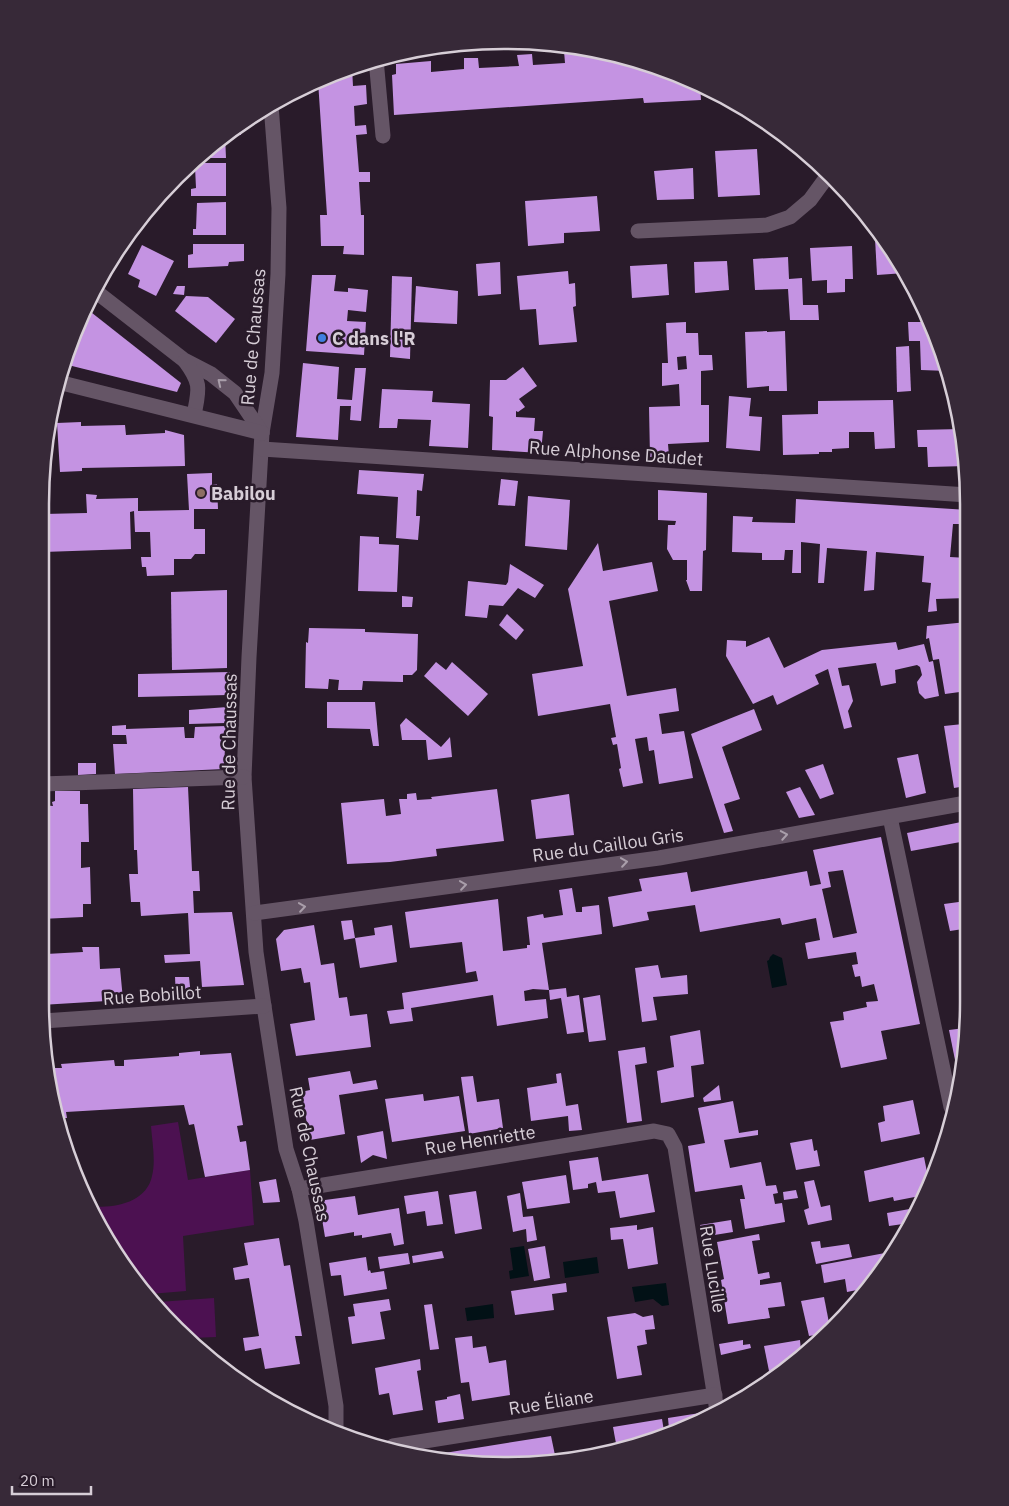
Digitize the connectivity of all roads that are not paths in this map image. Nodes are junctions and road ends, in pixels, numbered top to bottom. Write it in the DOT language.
graph roads {
  1 [pos="377,67"];
  2 [pos="272,113"];
  3 [pos="383,136"];
  4 [pos="825,180"];
  5 [pos="638,231"];
  6 [pos="100,295"];
  7 [pos="184,360"];
  8 [pos="65,384"];
  9 [pos="194,415"];
  10 [pos="262,433"];
  11 [pos="262,449"];
  12 [pos="960,494"];
  13 [pos="244,776"];
  14 [pos="49,784"];
  15 [pos="960,804"];
  16 [pos="890,817"];
  17 [pos="254,913"];
  18 [pos="264,1006"];
  19 [pos="50,1021"];
  20 [pos="950,1096"];
  21 [pos="668,1134"];
  22 [pos="299,1189"];
  23 [pos="715,1395"];
  24 [pos="716,1405"];
  25 [pos="336,1425"];
  26 [pos="401,1445"];
  1 -- 3 [label="street"];
  2 -- 10 [label="street, Rue de Chaussas"];
  4 -- 5 [label="street"];
  6 -- 7 [label="street"];
  7 -- 9 [label="street"];
  10 -- 7 [label="street, one-way"];
  8 -- 9 [label="street"];
  9 -- 10 [label="street"];
  10 -- 11 [label="street, Rue de Chaussas"];
  11 -- 12 [label="street, Rue Alphonse Daudet"];
  11 -- 13 [label="street, Rue de Chaussas"];
  13 -- 14 [label="street"];
  13 -- 17 [label="street, Rue de Chaussas"];
  15 -- 16 [label="street, Rue du Caillou Gris"];
  17 -- 16 [label="street, Rue du Caillou Gris, one-way"];
  16 -- 20 [label="street"];
  17 -- 18 [label="street, Rue de Chaussas"];
  18 -- 19 [label="street, Rue Bobillot"];
  18 -- 22 [label="street, Rue de Chaussas"];
  21 -- 22 [label="street, Rue Henriette"];
  21 -- 23 [label="street, Rue Lucille"];
  22 -- 25 [label="street, Rue de Chaussas"];
  23 -- 24 [label="street, Rue Lucille"];
  23 -- 26 [label="street, Rue Éliane"];
}
